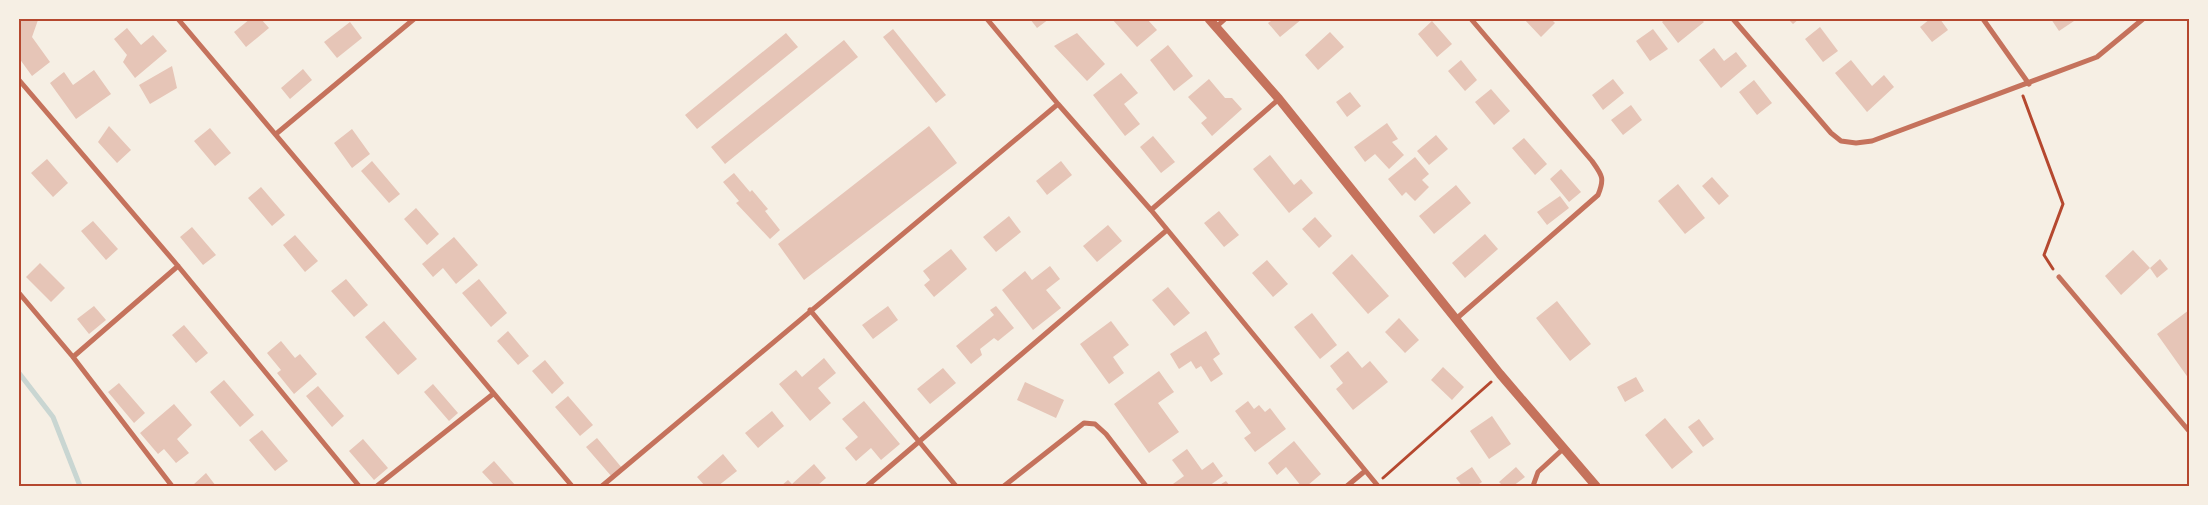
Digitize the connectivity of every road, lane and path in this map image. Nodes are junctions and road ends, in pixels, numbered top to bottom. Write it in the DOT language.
graph roads {
  1 [pos="178,19"];
  2 [pos="414,19"];
  3 [pos="987,19"];
  4 [pos="1209,19"];
  5 [pos="1224,19"];
  6 [pos="1471,19"];
  7 [pos="1733,19"];
  8 [pos="1983,19"];
  9 [pos="2143,19"];
  10 [pos="1216,27"];
  11 [pos="19,80"];
  12 [pos="2029,84"];
  13 [pos="2020,87"];
  14 [pos="1279,100"];
  15 [pos="1058,104"];
  16 [pos="276,134"];
  17 [pos="1151,210"];
  18 [pos="1167,230"];
  19 [pos="178,266"];
  20 [pos="2059,278"];
  21 [pos="19,294"];
  22 [pos="810,310"];
  23 [pos="1456,319"];
  24 [pos="73,357"];
  25 [pos="1500,374"];
  26 [pos="493,394"];
  27 [pos="2189,431"];
  28 [pos="920,442"];
  29 [pos="1563,449"];
  30 [pos="1365,471"];
  31 [pos="1377,485"];
  32 [pos="172,486"];
  33 [pos="359,486"];
  34 [pos="377,486"];
  35 [pos="572,486"];
  36 [pos="602,486"];
  37 [pos="867,486"];
  38 [pos="956,486"];
  39 [pos="1004,486"];
  40 [pos="1146,486"];
  41 [pos="1347,486"];
  42 [pos="1533,486"];
  43 [pos="1596,486"];
  1 -- 16 [label="street"];
  2 -- 16 [label="street"];
  3 -- 15 [label="street"];
  4 -- 10 [label="street"];
  5 -- 10 [label="street"];
  6 -- 23 [label="street"];
  7 -- 13 [label="street"];
  8 -- 12 [label="street"];
  9 -- 12 [label="street"];
  10 -- 14 [label="street"];
  11 -- 19 [label="street"];
  12 -- 13 [label="street"];
  13 -- 20 [label="path"];
  14 -- 17 [label="street"];
  14 -- 23 [label="street"];
  15 -- 17 [label="street"];
  15 -- 22 [label="street"];
  16 -- 26 [label="street"];
  17 -- 18 [label="street"];
  18 -- 28 [label="street"];
  18 -- 30 [label="street"];
  19 -- 24 [label="street"];
  19 -- 33 [label="street"];
  20 -- 27 [label="street"];
  21 -- 24 [label="street"];
  22 -- 28 [label="street"];
  22 -- 36 [label="street"];
  23 -- 25 [label="street"];
  24 -- 32 [label="street"];
  25 -- 29 [label="street"];
  25 -- 31 [label="path"];
  26 -- 34 [label="street"];
  26 -- 35 [label="street"];
  28 -- 37 [label="street"];
  28 -- 38 [label="street"];
  29 -- 42 [label="street"];
  29 -- 43 [label="street"];
  30 -- 31 [label="street"];
  30 -- 41 [label="street"];
  39 -- 40 [label="street"];
}
